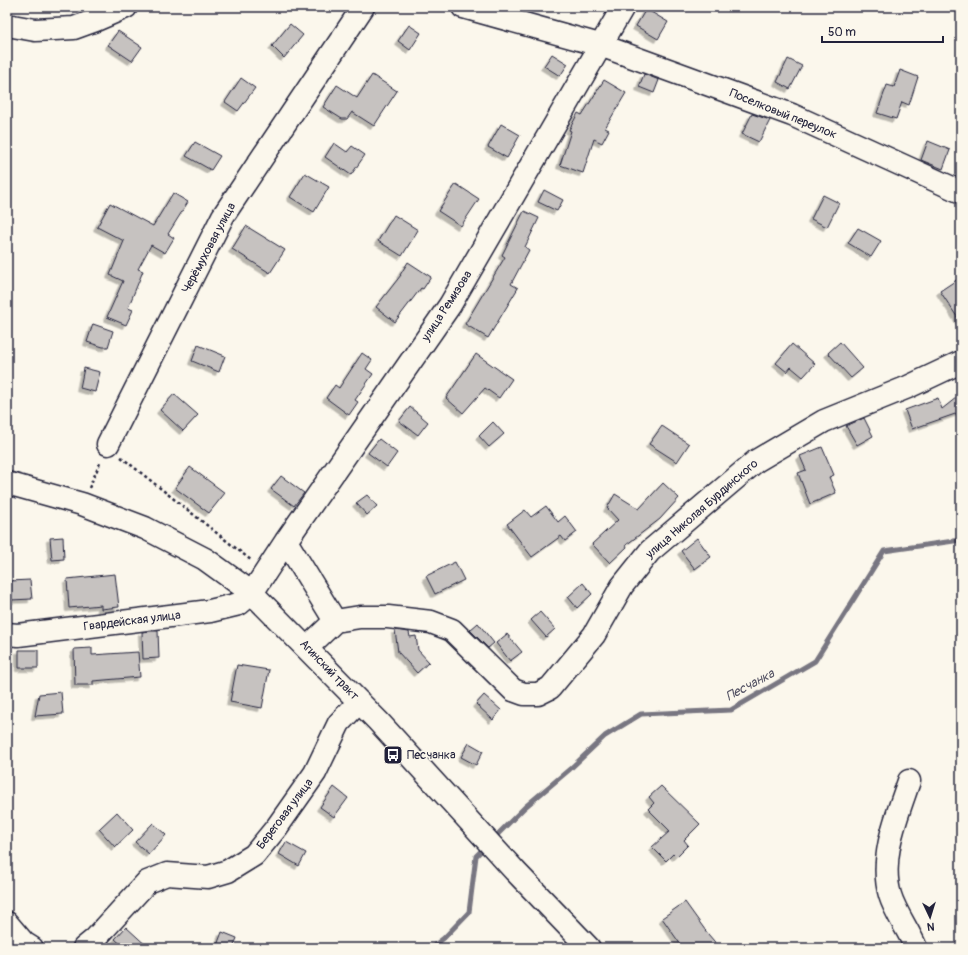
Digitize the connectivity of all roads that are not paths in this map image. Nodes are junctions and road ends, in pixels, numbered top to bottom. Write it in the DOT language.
graph roads {
  1 [pos="126,7"];
  2 [pos="363,7"];
  3 [pos="463,7"];
  4 [pos="623,7"];
  5 [pos="7,26"];
  6 [pos="600,45"];
  7 [pos="961,192"];
  8 [pos="961,362"];
  9 [pos="108,444"];
  10 [pos="7,483"];
  11 [pos="286,542"];
  12 [pos="252,592"];
  13 [pos="335,621"];
  14 [pos="7,634"];
  15 [pos="308,648"];
  16 [pos="359,702"];
  17 [pos="909,781"];
  18 [pos="7,923"];
  19 [pos="32,948"];
  20 [pos="84,948"];
  21 [pos="589,948"];
  22 [pos="916,948"];
  1 -- 5 [label="main road"];
  2 -- 9 [label="main road, Черёмуховая улица"];
  3 -- 6 [label="main road, Поселковый переулок"];
  4 -- 6 [label="main road, улица Ремизова"];
  6 -- 7 [label="main road, Поселковый переулок"];
  6 -- 11 [label="main road, улица Ремизова"];
  8 -- 13 [label="main road, улица Николая Бурдинского"];
  10 -- 12 [label="main road, Агинский тракт"];
  11 -- 12 [label="main road, улица Ремизова"];
  11 -- 13 [label="main road"];
  12 -- 14 [label="main road, Гвардейская улица"];
  12 -- 15 [label="main road, Агинский тракт"];
  13 -- 15 [label="main road"];
  15 -- 16 [label="main road, Агинский тракт"];
  16 -- 20 [label="main road, Береговая улица"];
  16 -- 21 [label="main road, Агинский тракт"];
  17 -- 22 [label="main road"];
  18 -- 19 [label="main road"];
}
